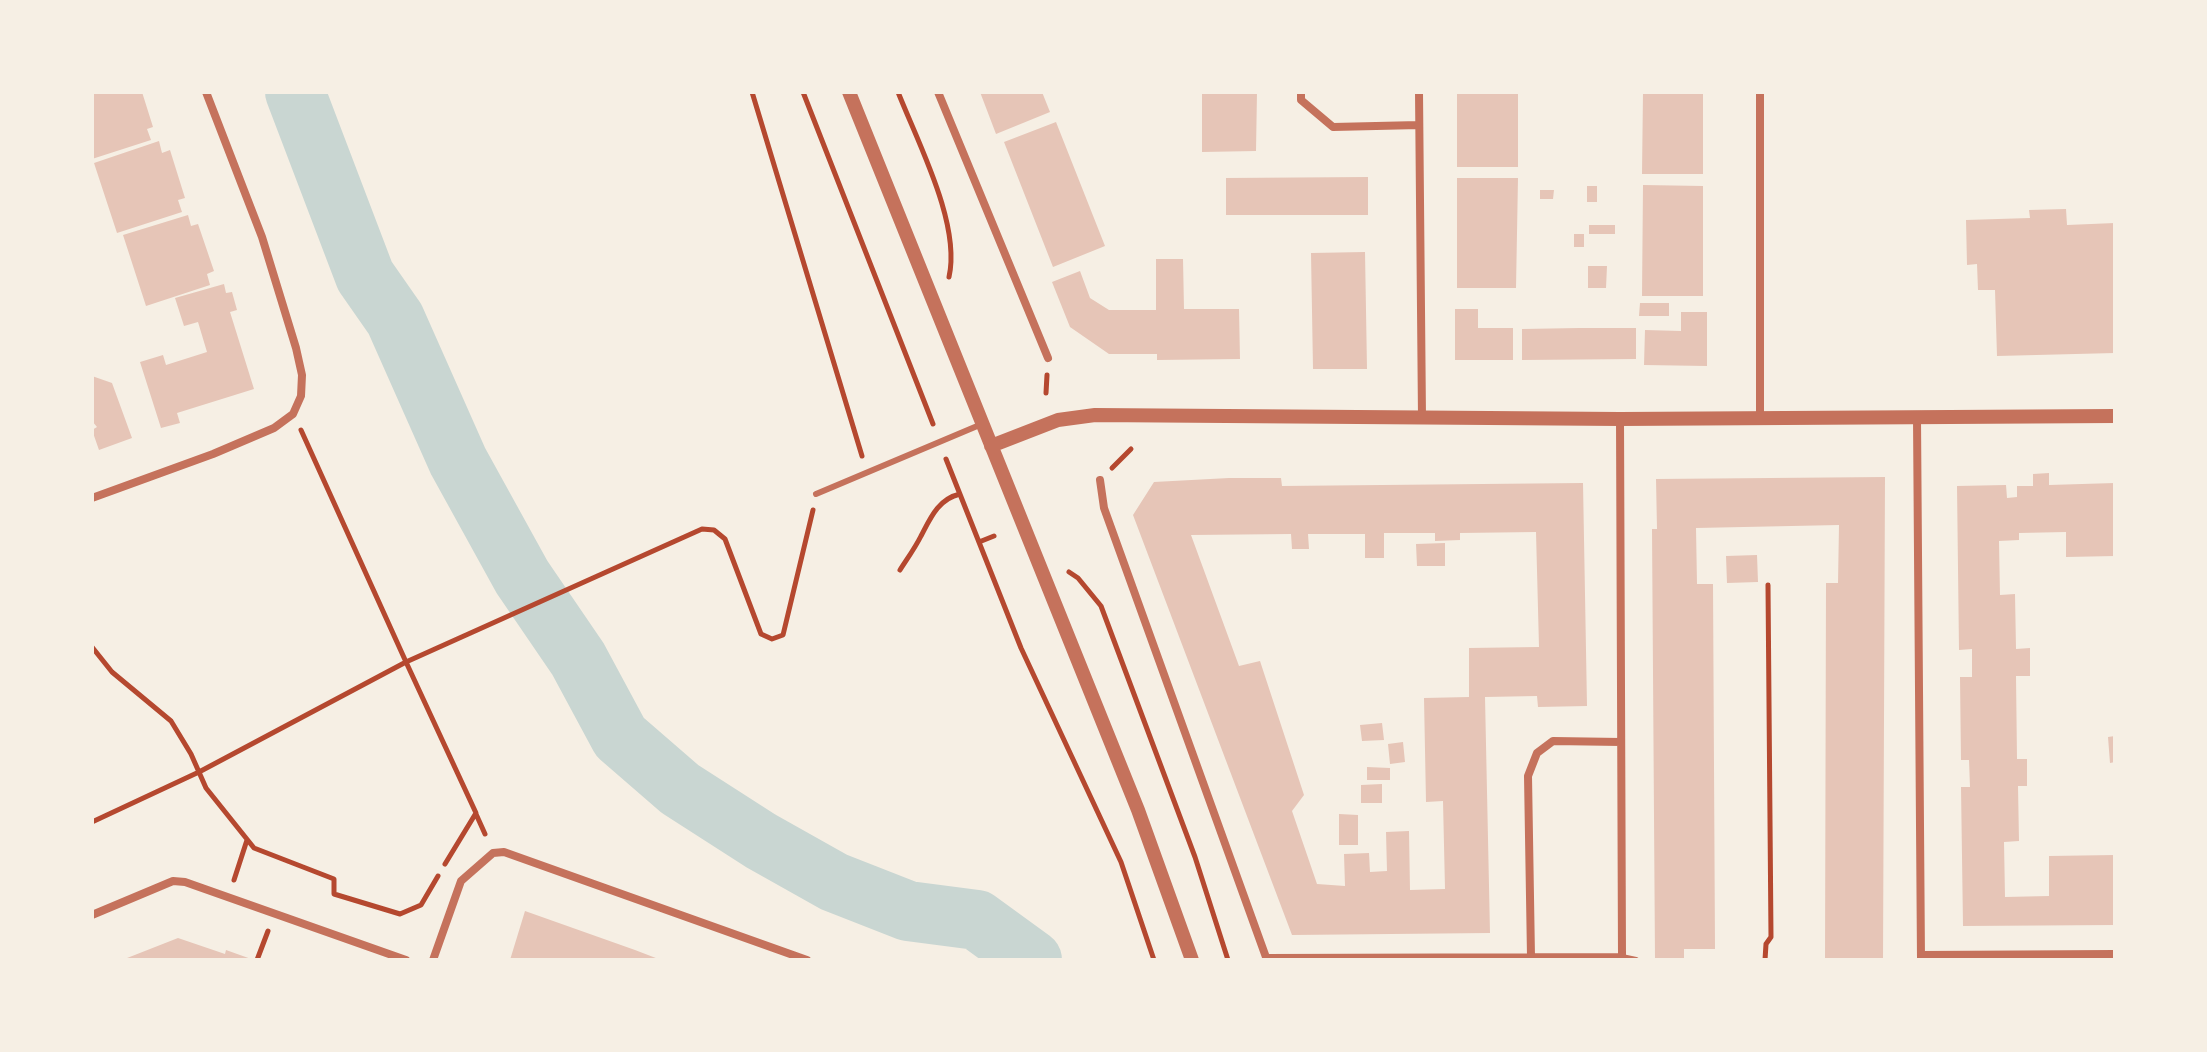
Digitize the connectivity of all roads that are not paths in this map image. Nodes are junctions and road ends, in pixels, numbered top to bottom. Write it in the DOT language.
graph roads {
  1 [pos="206,92"];
  2 [pos="849,92"];
  3 [pos="938,92"];
  4 [pos="1301,92"];
  5 [pos="1419,92"];
  6 [pos="1760,92"];
  7 [pos="1419,125"];
  8 [pos="1048,358"];
  9 [pos="2115,416"];
  10 [pos="1422,418"];
  11 [pos="1917,418"];
  12 [pos="1620,419"];
  13 [pos="1760,419"];
  14 [pos="982,424"];
  15 [pos="991,446"];
  16 [pos="1100,480"];
  17 [pos="816,494"];
  18 [pos="92,498"];
  19 [pos="1621,742"];
  20 [pos="92,915"];
  21 [pos="2115,954"];
  22 [pos="1531,957"];
  23 [pos="1622,957"];
  24 [pos="1921,958"];
  25 [pos="1267,959"];
  26 [pos="406,960"];
  27 [pos="433,960"];
  28 [pos="807,960"];
  29 [pos="1192,960"];
  30 [pos="1636,960"];
  1 -- 18 [label="street"];
  2 -- 14 [label="street"];
  3 -- 8 [label="street"];
  4 -- 7 [label="street"];
  5 -- 7 [label="street"];
  6 -- 13 [label="street"];
  7 -- 10 [label="street"];
  9 -- 11 [label="street"];
  10 -- 12 [label="street"];
  10 -- 15 [label="street"];
  11 -- 13 [label="street"];
  11 -- 24 [label="street"];
  12 -- 13 [label="street"];
  12 -- 19 [label="street"];
  14 -- 15 [label="street"];
  14 -- 17 [label="lane"];
  15 -- 29 [label="street"];
  16 -- 25 [label="street"];
  19 -- 22 [label="street"];
  19 -- 23 [label="street"];
  20 -- 26 [label="street"];
  21 -- 24 [label="street"];
  22 -- 23 [label="street"];
  22 -- 25 [label="street"];
  23 -- 30 [label="lane"];
  27 -- 28 [label="street"];
}
